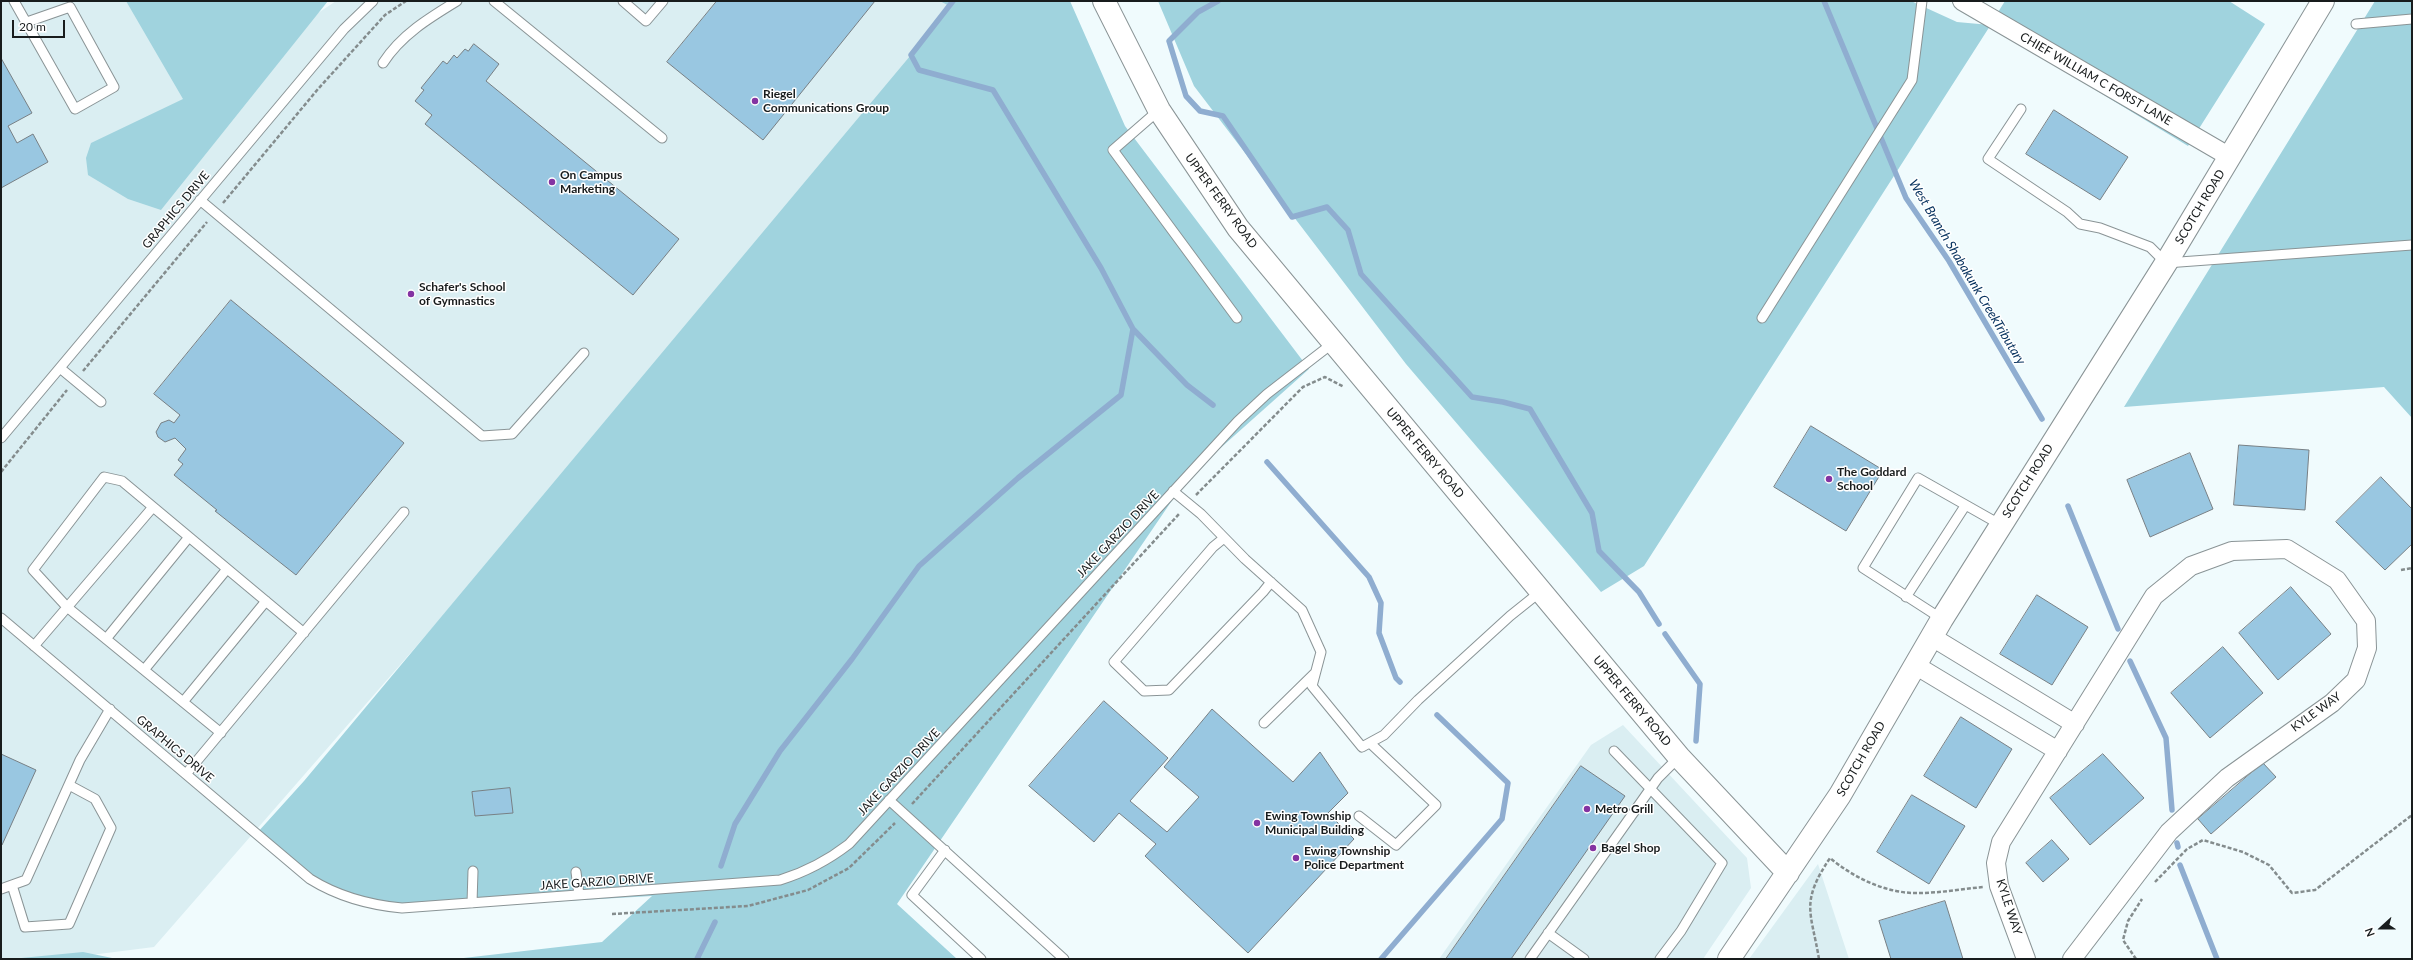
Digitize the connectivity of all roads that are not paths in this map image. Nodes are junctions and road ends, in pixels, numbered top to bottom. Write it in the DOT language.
graph roads {
  1 [pos="14,1"];
  2 [pos="372,1"];
  3 [pos="457,1"];
  4 [pos="494,1"];
  5 [pos="623,1"];
  6 [pos="663,1"];
  7 [pos="1104,1"];
  8 [pos="1922,1"];
  9 [pos="2324,1"];
  10 [pos="1965,2"];
  11 [pos="2412,19"];
  12 [pos="26,22"];
  13 [pos="2356,24"];
  14 [pos="383,63"];
  15 [pos="2021,109"];
  16 [pos="1159,110"];
  17 [pos="662,138"];
  18 [pos="2230,157"];
  19 [pos="200,200"];
  20 [pos="2412,244"];
  21 [pos="2166,263"];
  22 [pos="1237,318"];
  23 [pos="1762,318"];
  24 [pos="1333,343"];
  25 [pos="584,354"];
  26 [pos="60,368"];
  27 [pos="101,402"];
  28 [pos="1,438"];
  29 [pos="1173,491"];
  30 [pos="1965,506"];
  31 [pos="153,507"];
  32 [pos="404,512"];
  33 [pos="2001,525"];
  34 [pos="189,537"];
  35 [pos="1224,538"];
  36 [pos="227,569"];
  37 [pos="1271,582"];
  38 [pos="1540,592"];
  39 [pos="1906,597"];
  40 [pos="266,601"];
  41 [pos="67,607"];
  42 [pos="1,618"];
  43 [pos="1937,628"];
  44 [pos="304,633"];
  45 [pos="106,639"];
  46 [pos="34,646"];
  47 [pos="1915,665"];
  48 [pos="144,670"];
  49 [pos="1316,672"];
  50 [pos="183,702"];
  51 [pos="110,709"];
  52 [pos="1264,723"];
  53 [pos="2075,724"];
  54 [pos="221,733"];
  55 [pos="1370,742"];
  56 [pos="2058,751"];
  57 [pos="1614,752"];
  58 [pos="1679,757"];
  59 [pos="186,774"];
  60 [pos="69,785"];
  61 [pos="1650,789"];
  62 [pos="889,800"];
  63 [pos="1359,816"];
  64 [pos="945,850"];
  65 [pos="473,871"];
  66 [pos="576,872"];
  67 [pos="1788,873"];
  68 [pos="12,885"];
  69 [pos="1,889"];
  70 [pos="337,893"];
  71 [pos="579,895"];
  72 [pos="472,903"];
  73 [pos="1548,933"];
  74 [pos="981,959"];
  75 [pos="1064,959"];
  76 [pos="1530,959"];
  77 [pos="1584,959"];
  78 [pos="1660,959"];
  79 [pos="1729,959"];
  80 [pos="2026,959"];
  81 [pos="2072,959"];
  1 -- 12 [label="lane"];
  2 -- 19 [label="lane, GRAPHICS DRIVE"];
  3 -- 14 [label="lane"];
  4 -- 17 [label="lane"];
  5 -- 6 [label="lane"];
  7 -- 16 [label="main road, UPPER FERRY ROAD"];
  8 -- 23 [label="lane"];
  9 -- 18 [label="main road, SCOTCH ROAD"];
  10 -- 18 [label="street, CHIEF WILLIAM C FORST LANE"];
  11 -- 13 [label="lane"];
  12 -- 12 [label="lane"];
  15 -- 21 [label="lane"];
  16 -- 22 [label="lane"];
  16 -- 24 [label="main road, UPPER FERRY ROAD"];
  18 -- 21 [label="main road, SCOTCH ROAD"];
  19 -- 25 [label="lane"];
  19 -- 26 [label="lane, GRAPHICS DRIVE"];
  20 -- 21 [label="lane"];
  21 -- 33 [label="main road, SCOTCH ROAD"];
  24 -- 29 [label="lane, JAKE GARZIO DRIVE"];
  24 -- 38 [label="main road, UPPER FERRY ROAD"];
  26 -- 27 [label="lane"];
  26 -- 28 [label="lane, GRAPHICS DRIVE"];
  29 -- 35 [label="lane"];
  29 -- 62 [label="lane, JAKE GARZIO DRIVE"];
  30 -- 33 [label="lane"];
  30 -- 39 [label="lane"];
  30 -- 39 [label="lane"];
  31 -- 34 [label="lane"];
  31 -- 41 [label="lane"];
  31 -- 41 [label="lane"];
  32 -- 44 [label="lane"];
  33 -- 43 [label="main road, SCOTCH ROAD"];
  34 -- 36 [label="lane"];
  34 -- 45 [label="lane"];
  35 -- 37 [label="lane"];
  35 -- 37 [label="lane"];
  36 -- 40 [label="lane"];
  36 -- 48 [label="lane"];
  37 -- 49 [label="lane"];
  38 -- 55 [label="lane"];
  38 -- 58 [label="main road, UPPER FERRY ROAD"];
  39 -- 43 [label="lane"];
  40 -- 44 [label="lane"];
  40 -- 50 [label="lane"];
  41 -- 45 [label="lane"];
  41 -- 46 [label="lane"];
  42 -- 46 [label="lane, GRAPHICS DRIVE"];
  43 -- 47 [label="main road, SCOTCH ROAD"];
  43 -- 53 [label="street"];
  44 -- 54 [label="lane"];
  45 -- 48 [label="lane"];
  46 -- 51 [label="lane, GRAPHICS DRIVE"];
  47 -- 56 [label="street"];
  47 -- 67 [label="main road, SCOTCH ROAD"];
  48 -- 50 [label="lane"];
  49 -- 52 [label="lane"];
  49 -- 55 [label="lane"];
  50 -- 54 [label="lane"];
  51 -- 59 [label="lane, GRAPHICS DRIVE"];
  51 -- 60 [label="lane"];
  53 -- 56 [label="street, KYLE WAY"];
  53 -- 81 [label="street, KYLE WAY"];
  54 -- 59 [label="lane"];
  55 -- 63 [label="lane"];
  56 -- 80 [label="street, KYLE WAY"];
  57 -- 61 [label="lane"];
  58 -- 61 [label="lane"];
  58 -- 67 [label="main road, UPPER FERRY ROAD"];
  59 -- 70 [label="lane, GRAPHICS DRIVE"];
  60 -- 68 [label="lane"];
  60 -- 68 [label="lane"];
  61 -- 73 [label="lane"];
  61 -- 78 [label="lane"];
  62 -- 64 [label="lane"];
  62 -- 71 [label="lane, JAKE GARZIO DRIVE"];
  64 -- 74 [label="lane"];
  64 -- 75 [label="lane"];
  65 -- 72 [label="lane"];
  66 -- 71 [label="lane"];
  67 -- 79 [label="main road, SCOTCH ROAD"];
  68 -- 69 [label="lane"];
  70 -- 72 [label="lane, JAKE GARZIO DRIVE"];
  71 -- 72 [label="lane, JAKE GARZIO DRIVE"];
  73 -- 76 [label="lane"];
  73 -- 77 [label="lane"];
}
